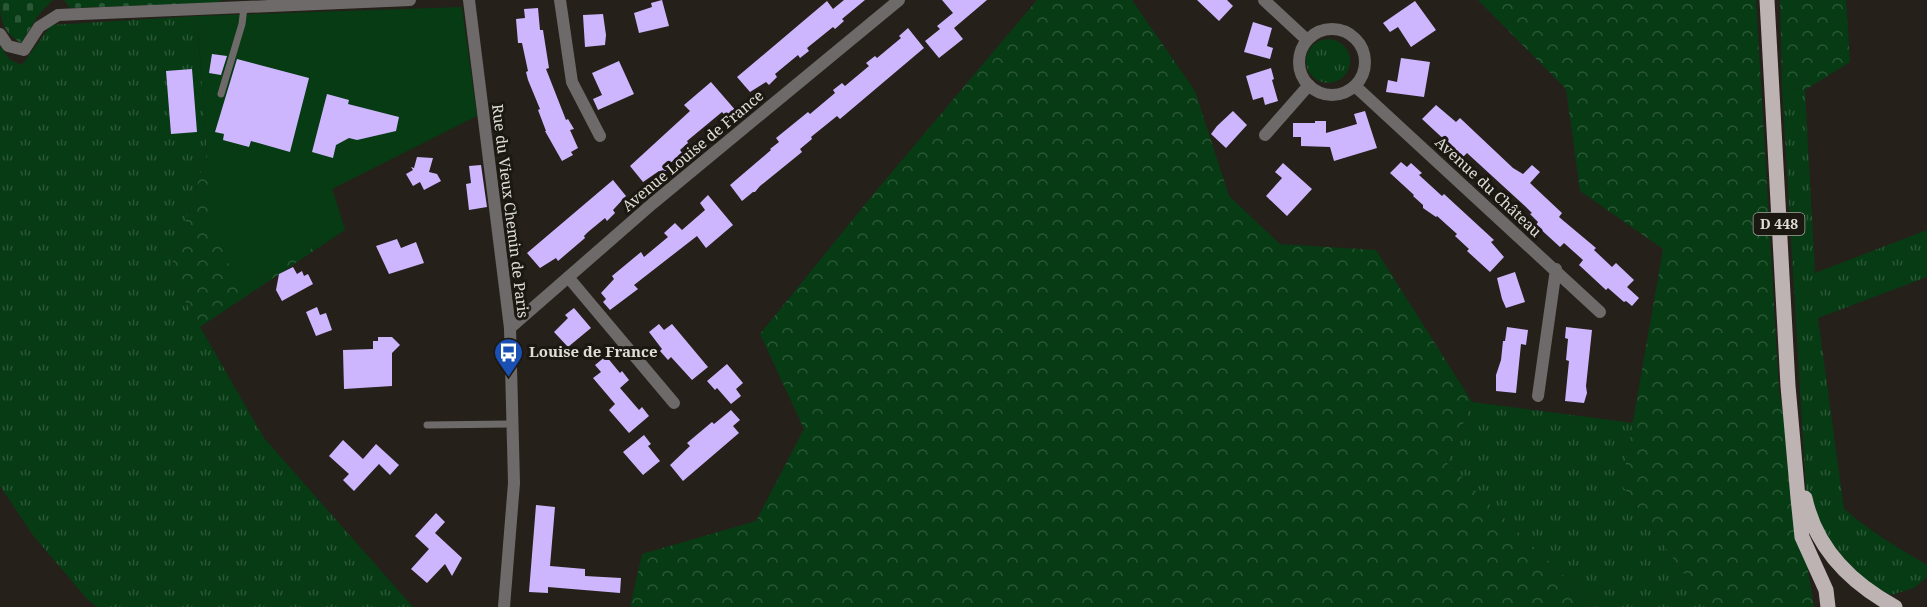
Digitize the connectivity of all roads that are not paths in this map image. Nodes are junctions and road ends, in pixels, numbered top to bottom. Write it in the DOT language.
graph roads {
  1 [pos="410,0"];
  2 [pos="469,0"];
  3 [pos="560,0"];
  4 [pos="899,0"];
  5 [pos="1264,0"];
  6 [pos="1767,0"];
  7 [pos="244,7"];
  8 [pos="0,34"];
  9 [pos="1307,40"];
  10 [pos="1309,85"];
  11 [pos="1356,86"];
  12 [pos="221,94"];
  13 [pos="1265,135"];
  14 [pos="600,136"];
  15 [pos="1556,269"];
  16 [pos="568,277"];
  17 [pos="1600,312"];
  18 [pos="510,327"];
  19 [pos="1538,396"];
  20 [pos="674,403"];
  21 [pos="512,424"];
  22 [pos="428,425"];
  23 [pos="1794,447"];
  24 [pos="504,607"];
  25 [pos="1828,607"];
  26 [pos="1895,607"];
  1 -- 7 [label="street"];
  2 -- 18 [label="street, Rue du Vieux Chemin de Paris"];
  3 -- 14 [label="street"];
  4 -- 16 [label="street, Avenue Louise de France"];
  5 -- 9 [label="street"];
  6 -- 23 [label="main road, D 448"];
  7 -- 8 [label="street"];
  7 -- 12 [label="lane"];
  9 -- 10 [label="street"];
  9 -- 11 [label="street"];
  10 -- 11 [label="street"];
  10 -- 13 [label="street"];
  11 -- 15 [label="street, Avenue du Château"];
  15 -- 17 [label="street, Avenue du Château"];
  15 -- 19 [label="street"];
  16 -- 18 [label="street, Avenue Louise de France"];
  16 -- 20 [label="street"];
  18 -- 21 [label="street, Rue du Vieux Chemin de Paris"];
  21 -- 22 [label="lane"];
  21 -- 24 [label="street, Rue du Vieux Chemin de Paris"];
  23 -- 25 [label="main road, D 448"];
  23 -- 26 [label="main road, D 448"];
}
